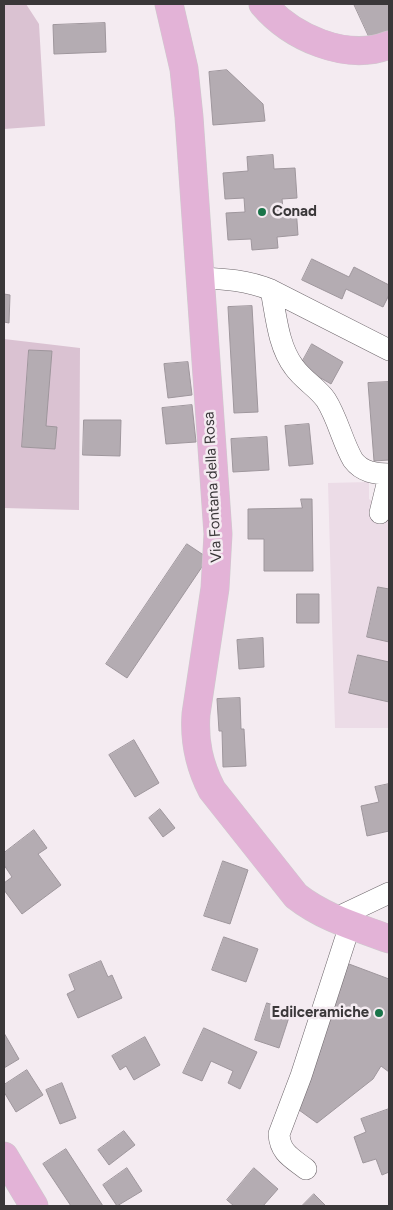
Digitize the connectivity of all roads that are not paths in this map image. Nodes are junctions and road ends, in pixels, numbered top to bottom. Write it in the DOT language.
graph roads {
  1 [pos="169,4"];
  2 [pos="262,4"];
  3 [pos="389,45"];
  4 [pos="200,278"];
  5 [pos="271,290"];
  6 [pos="389,350"];
  7 [pos="389,475"];
  8 [pos="380,513"];
  9 [pos="389,893"];
  10 [pos="342,922"];
  11 [pos="389,939"];
  12 [pos="4,1156"];
  13 [pos="306,1169"];
  14 [pos="34,1206"];
  1 -- 4 [label="main road, Via Fontana della Rosa"];
  2 -- 3 [label="main road"];
  4 -- 5 [label="street"];
  4 -- 10 [label="main road, Via Fontana della Rosa"];
  5 -- 6 [label="street"];
  5 -- 7 [label="street"];
  7 -- 8 [label="street"];
  9 -- 10 [label="street"];
  10 -- 11 [label="main road, Via Fontana della Rosa"];
  10 -- 13 [label="street"];
  12 -- 14 [label="main road"];
}
